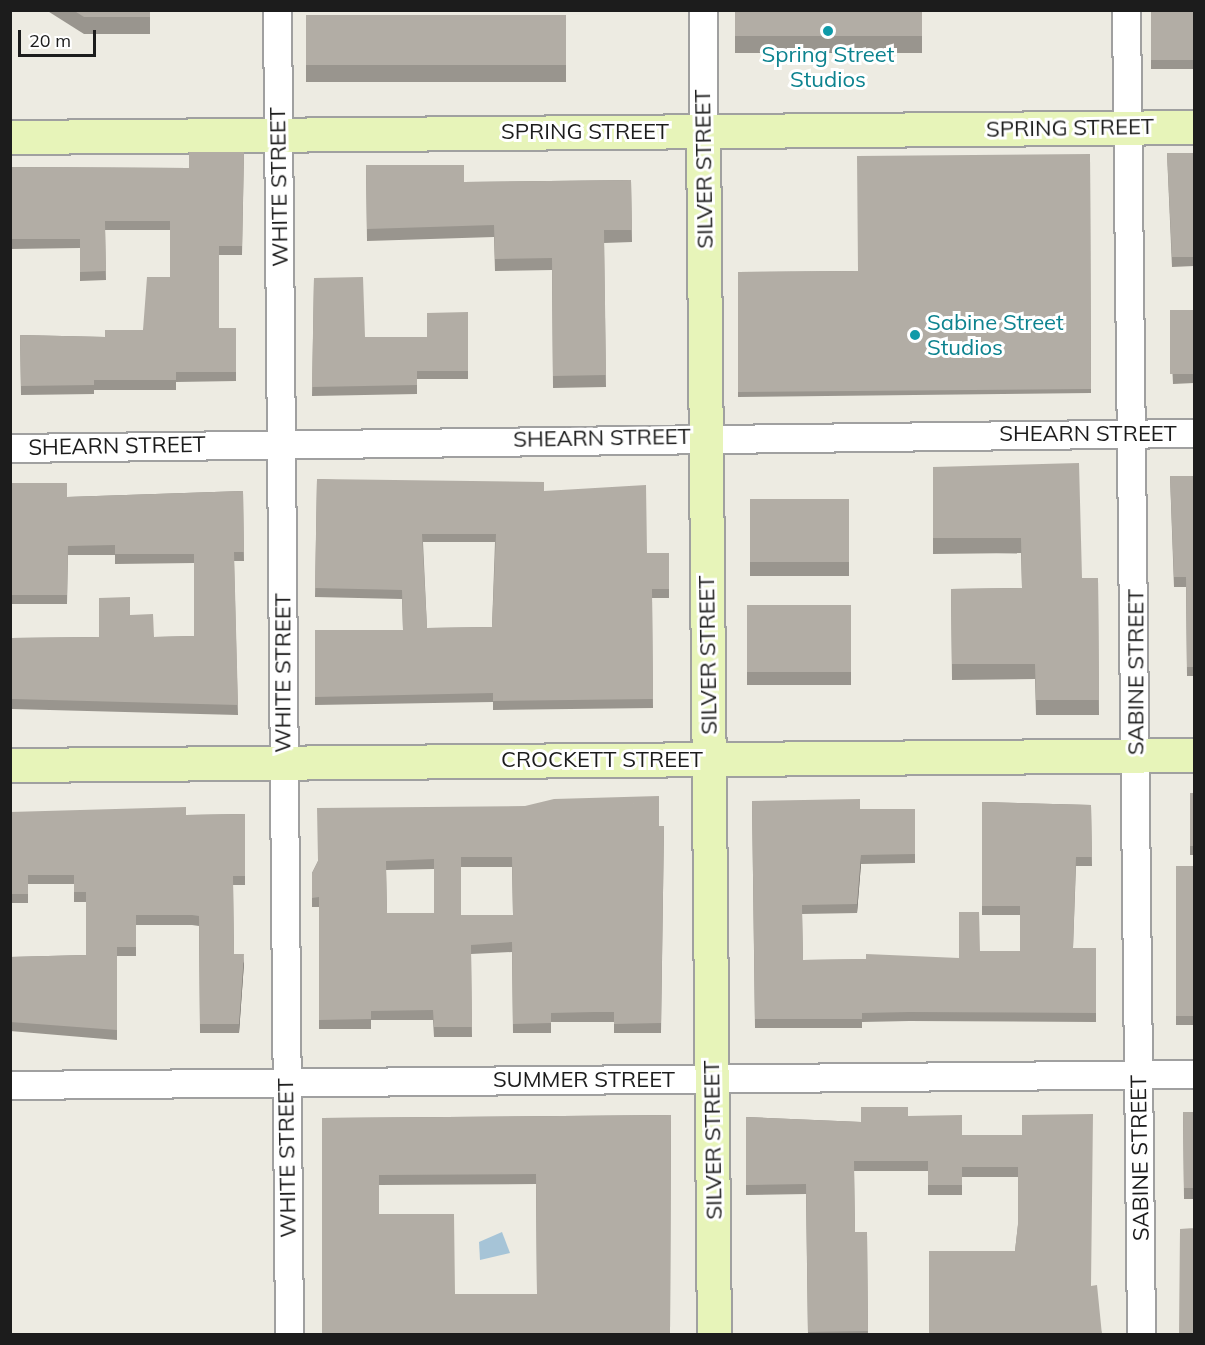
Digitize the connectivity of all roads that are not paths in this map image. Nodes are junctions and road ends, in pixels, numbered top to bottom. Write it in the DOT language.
graph roads {
  1 [pos="277,10"];
  2 [pos="703,10"];
  3 [pos="1126,10"];
  4 [pos="1131,127"];
  5 [pos="1194,127"];
  6 [pos="704,131"];
  7 [pos="278,135"];
  8 [pos="10,137"];
  9 [pos="1194,433"];
  10 [pos="1133,434"];
  11 [pos="706,437"];
  12 [pos="282,443"];
  13 [pos="10,448"];
  14 [pos="1136,755"];
  15 [pos="1194,755"];
  16 [pos="709,759"];
  17 [pos="284,763"];
  18 [pos="10,765"];
  19 [pos="1194,1074"];
  20 [pos="1139,1075"];
  21 [pos="712,1078"];
  22 [pos="287,1082"];
  23 [pos="10,1085"];
  24 [pos="289,1335"];
  25 [pos="714,1335"];
  26 [pos="1142,1335"];
  1 -- 7 [label="street, WHITE STREET"];
  2 -- 6 [label="street, SILVER STREET"];
  3 -- 4 [label="street, SABINE STREET"];
  4 -- 5 [label="street, SPRING STREET"];
  4 -- 6 [label="street, SPRING STREET"];
  4 -- 10 [label="street, SABINE STREET"];
  6 -- 7 [label="street, SPRING STREET"];
  6 -- 11 [label="street, SILVER STREET"];
  7 -- 8 [label="street, SPRING STREET"];
  7 -- 12 [label="street, WHITE STREET"];
  9 -- 10 [label="street, SHEARN STREET"];
  10 -- 11 [label="street, SHEARN STREET"];
  10 -- 14 [label="street, SABINE STREET"];
  11 -- 12 [label="street, SHEARN STREET"];
  11 -- 16 [label="street, SILVER STREET"];
  12 -- 13 [label="street, SHEARN STREET"];
  12 -- 17 [label="street, WHITE STREET"];
  14 -- 15 [label="street, CROCKETT STREET"];
  14 -- 16 [label="street, CROCKETT STREET"];
  14 -- 20 [label="street, SABINE STREET"];
  16 -- 17 [label="street, CROCKETT STREET"];
  16 -- 21 [label="street, SILVER STREET"];
  17 -- 18 [label="street, CROCKETT STREET"];
  17 -- 22 [label="street, WHITE STREET"];
  19 -- 20 [label="street, SUMMER STREET"];
  20 -- 21 [label="street, SUMMER STREET"];
  20 -- 26 [label="street, SABINE STREET"];
  21 -- 22 [label="street, SUMMER STREET"];
  21 -- 25 [label="street, SILVER STREET"];
  22 -- 23 [label="street, SUMMER STREET"];
  22 -- 24 [label="street, WHITE STREET"];
}
